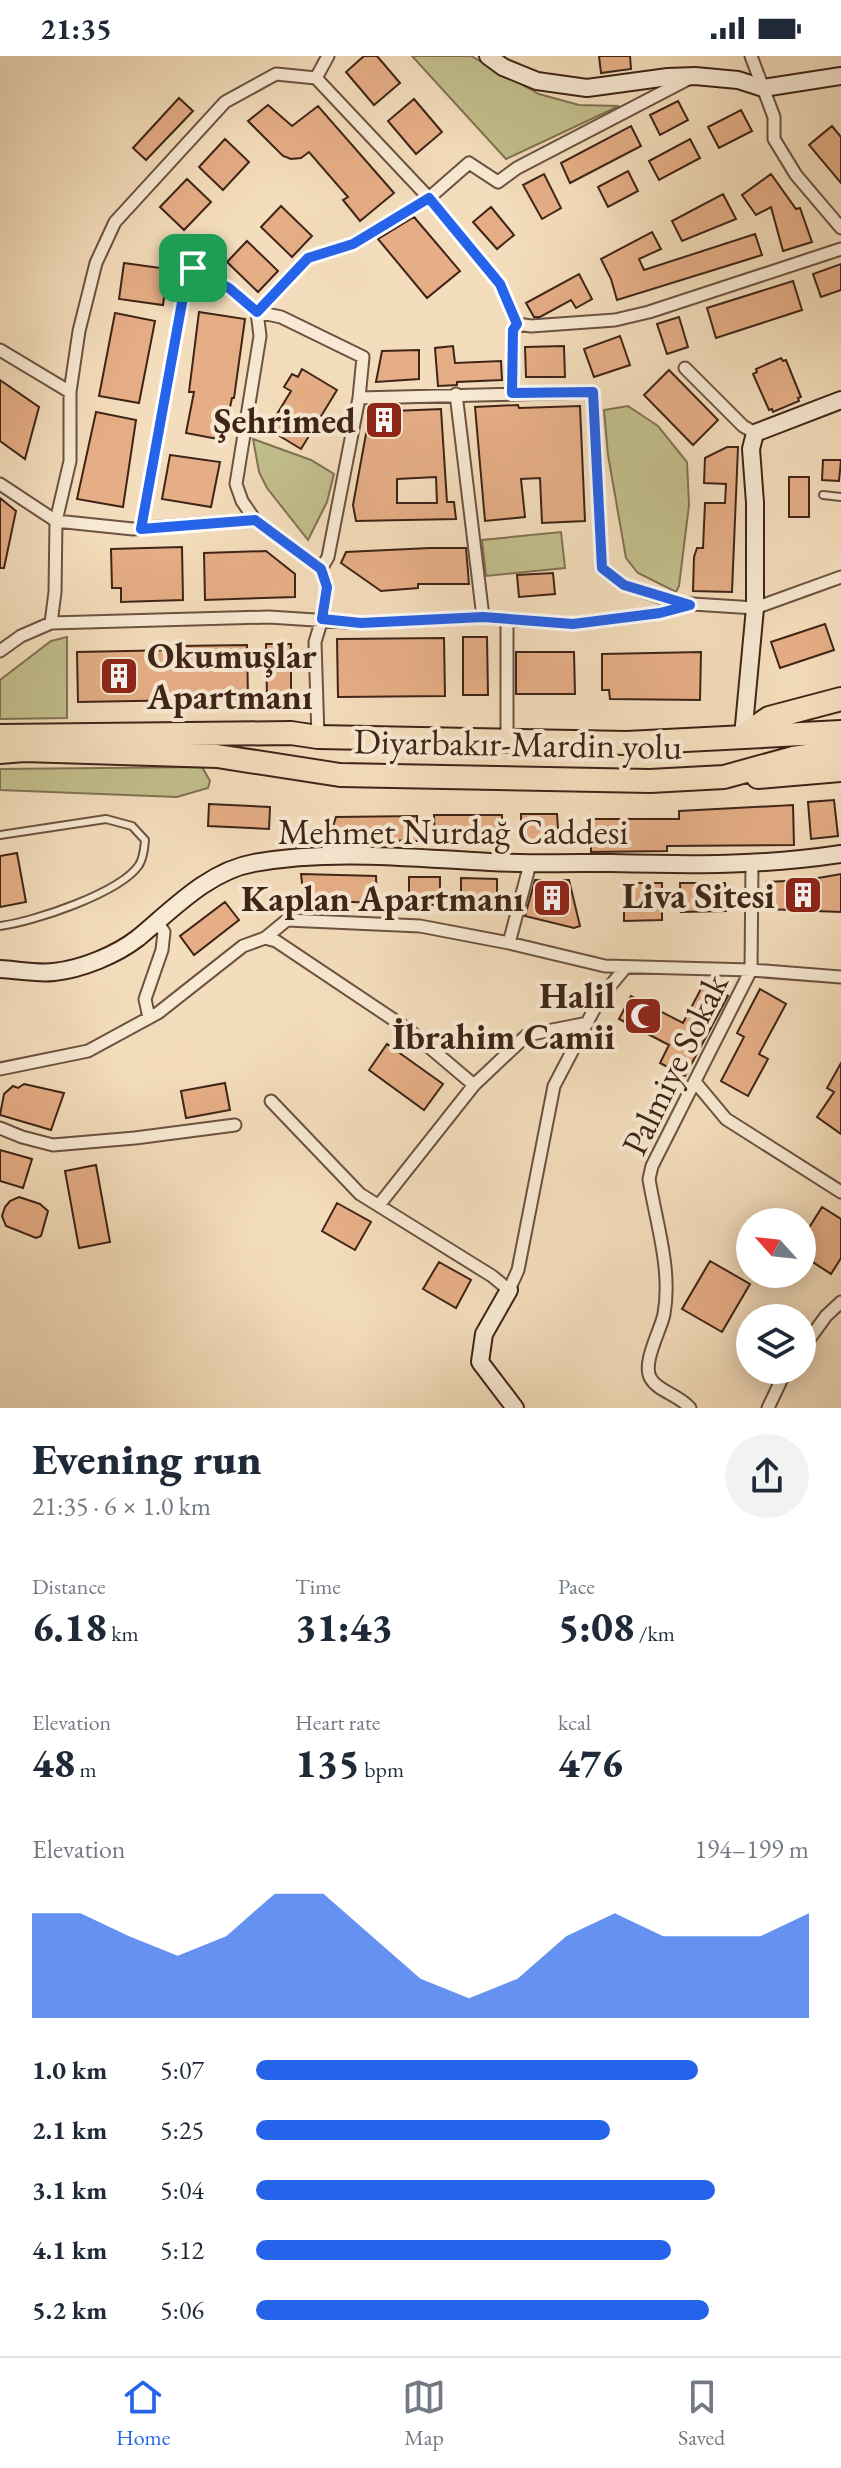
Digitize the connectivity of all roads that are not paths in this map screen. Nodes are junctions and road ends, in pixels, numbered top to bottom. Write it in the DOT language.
graph roads {
  1 [pos="328,56"];
  2 [pos="488,56"];
  3 [pos="751,56"];
  4 [pos="695,76"];
  5 [pos="841,76"];
  6 [pos="316,78"];
  7 [pos="763,88"];
  8 [pos="429,198"];
  9 [pos="841,228"];
  10 [pos="841,249"];
  11 [pos="257,312"];
  12 [pos="517,324"];
  13 [pos="0,350"];
  14 [pos="685,368"];
  15 [pos="70,392"];
  16 [pos="512,393"];
  17 [pos="456,394"];
  18 [pos="359,398"];
  19 [pos="841,400"];
  20 [pos="755,433"];
  21 [pos="0,484"];
  22 [pos="823,495"];
  23 [pos="841,497"];
  24 [pos="255,520"];
  25 [pos="56,521"];
  26 [pos="141,529"];
  27 [pos="321,569"];
  28 [pos="841,577"];
  29 [pos="690,605"];
  30 [pos="755,608"];
  31 [pos="483,617"];
  32 [pos="322,619"];
  33 [pos="507,619"];
  34 [pos="51,623"];
  35 [pos="0,651"];
  36 [pos="841,699"];
  37 [pos="841,732"];
  38 [pos="0,736"];
  39 [pos="743,736"];
  40 [pos="318,737"];
  41 [pos="507,739"];
  42 [pos="841,751"];
  43 [pos="0,752"];
  44 [pos="841,770"];
  45 [pos="724,777"];
  46 [pos="0,835"];
  47 [pos="841,854"];
  48 [pos="530,864"];
  49 [pos="752,864"];
  50 [pos="156,921"];
  51 [pos="0,926"];
  52 [pos="265,938"];
  53 [pos="509,943"];
  54 [pos="626,967"];
  55 [pos="0,969"];
  56 [pos="751,970"];
  57 [pos="841,977"];
  58 [pos="149,1018"];
  59 [pos="588,1023"];
  60 [pos="0,1069"];
  61 [pos="696,1083"];
  62 [pos="474,1085"];
  63 [pos="271,1101"];
  64 [pos="235,1125"];
  65 [pos="0,1128"];
  66 [pos="841,1190"];
  67 [pos="379,1205"];
  68 [pos="509,1290"];
  69 [pos="841,1302"];
  70 [pos="816,1330"];
  71 [pos="779,1384"];
  72 [pos="515,1408"];
  73 [pos="690,1408"];
  74 [pos="768,1408"];
  1 -- 6 [label="street"];
  2 -- 4 [label="street"];
  3 -- 7 [label="street"];
  4 -- 7 [label="street"];
  4 -- 8 [label="street"];
  5 -- 7 [label="street"];
  6 -- 8 [label="street"];
  6 -- 15 [label="street"];
  7 -- 9 [label="street"];
  8 -- 11 [label="street"];
  8 -- 12 [label="street"];
  10 -- 12 [label="street"];
  11 -- 18 [label="street"];
  11 -- 24 [label="street"];
  11 -- 26 [label="street"];
  12 -- 16 [label="street"];
  13 -- 15 [label="street"];
  14 -- 20 [label="street"];
  15 -- 25 [label="street"];
  16 -- 17 [label="street"];
  16 -- 29 [label="street"];
  17 -- 18 [label="street"];
  17 -- 31 [label="street"];
  18 -- 27 [label="street"];
  19 -- 20 [label="street"];
  20 -- 30 [label="street"];
  21 -- 25 [label="street"];
  22 -- 23 [label="lane"];
  24 -- 26 [label="street"];
  24 -- 27 [label="street"];
  25 -- 26 [label="street"];
  25 -- 34 [label="street"];
  27 -- 32 [label="street"];
  28 -- 30 [label="street"];
  29 -- 30 [label="street"];
  29 -- 33 [label="street"];
  30 -- 39 [label="street"];
  31 -- 32 [label="street"];
  31 -- 33 [label="street"];
  32 -- 34 [label="street"];
  32 -- 40 [label="street"];
  33 -- 41 [label="street"];
  34 -- 35 [label="street"];
  36 -- 39 [label="highway"];
  37 -- 39 [label="highway, Diyarbakır-Mardin yolu"];
  38 -- 40 [label="highway, Diyarbakır-Mardin yolu"];
  39 -- 41 [label="highway, Diyarbakır-Mardin yolu"];
  40 -- 41 [label="highway, Diyarbakır-Mardin yolu"];
  42 -- 45 [label="highway, Diyarbakır-Mardin yolu"];
  43 -- 45 [label="highway, Diyarbakır-Mardin yolu"];
  44 -- 45 [label="highway"];
  46 -- 51 [label="lane"];
  47 -- 49 [label="street, Mehmet Nurdağ Caddesi"];
  48 -- 49 [label="street, Mehmet Nurdağ Caddesi"];
  48 -- 50 [label="street, Mehmet Nurdağ Caddesi"];
  48 -- 53 [label="street"];
  49 -- 56 [label="street, Palmiye Sokak"];
  50 -- 55 [label="street, Mehmet Nurdağ Caddesi"];
  50 -- 58 [label="street"];
  52 -- 53 [label="street"];
  52 -- 58 [label="street"];
  52 -- 62 [label="street"];
  53 -- 54 [label="street"];
  54 -- 56 [label="street"];
  54 -- 59 [label="street"];
  56 -- 57 [label="street"];
  56 -- 61 [label="street, Palmiye Sokak"];
  58 -- 60 [label="street"];
  59 -- 62 [label="street"];
  59 -- 68 [label="street"];
  61 -- 66 [label="street"];
  61 -- 73 [label="street, Palmiye Sokak"];
  62 -- 67 [label="street"];
  63 -- 67 [label="street"];
  64 -- 65 [label="street"];
  67 -- 68 [label="street"];
  68 -- 72 [label="street"];
  69 -- 70 [label="street"];
  71 -- 74 [label="street"];
}
